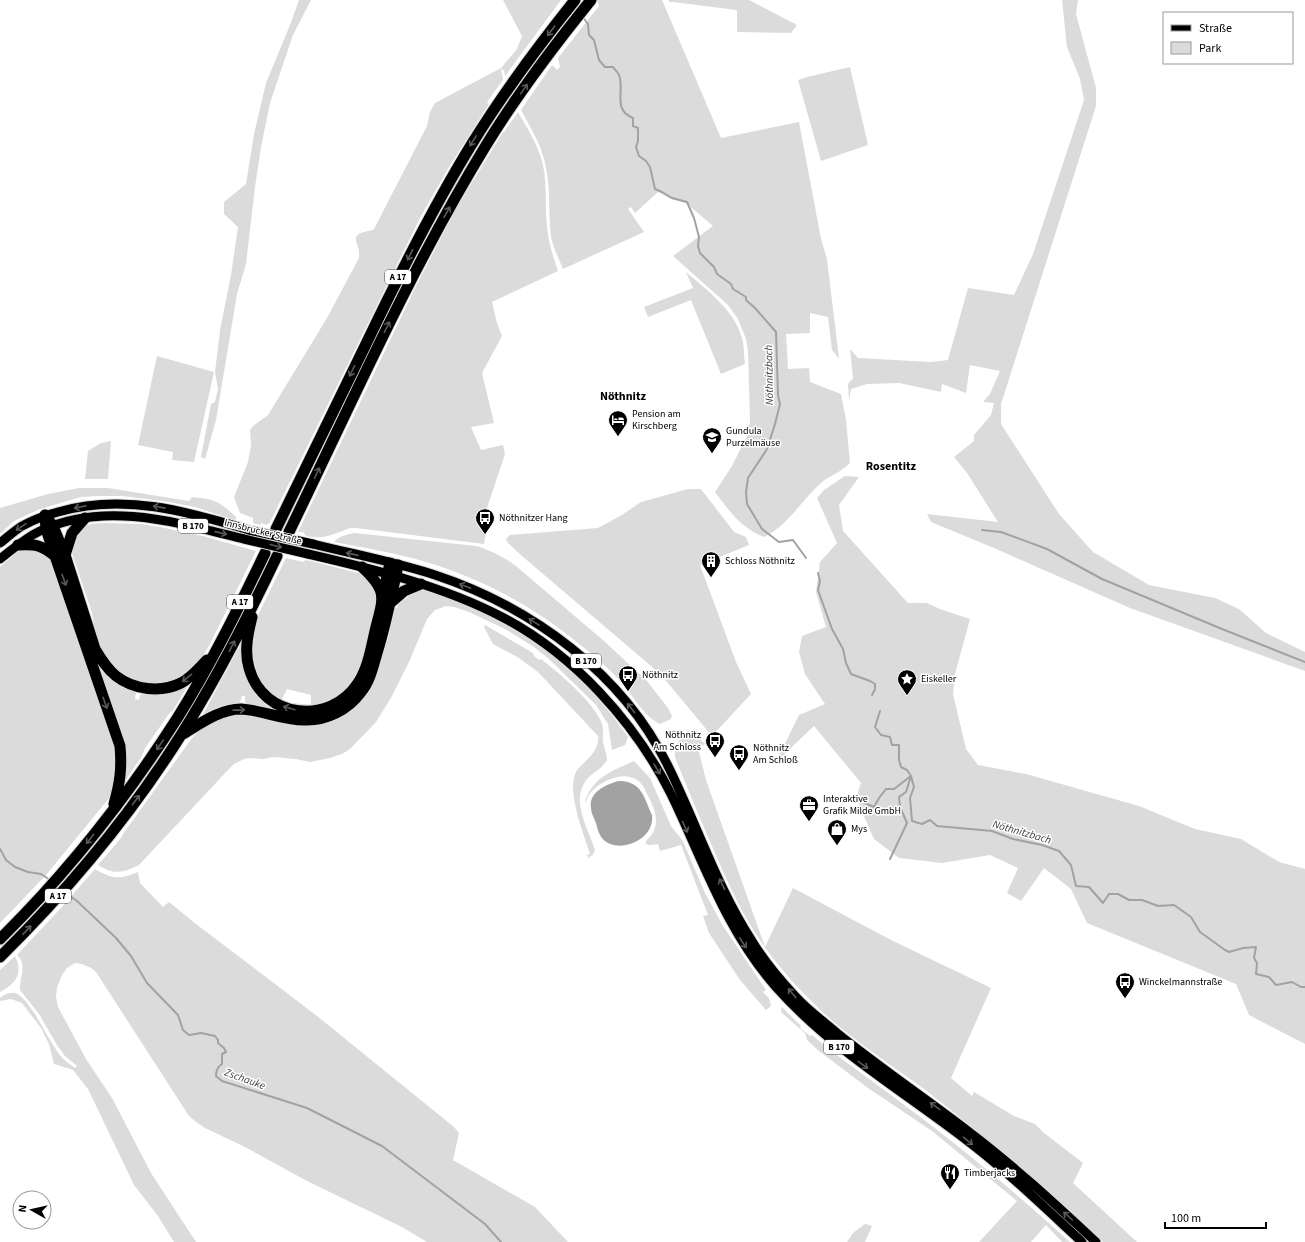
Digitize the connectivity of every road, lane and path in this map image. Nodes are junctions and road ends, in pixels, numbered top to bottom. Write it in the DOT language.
graph roads {
  1 [pos="575,0"];
  2 [pos="591,0"];
  3 [pos="45,515"];
  4 [pos="85,518"];
  5 [pos="49,527"];
  6 [pos="276,529"];
  7 [pos="289,532"];
  8 [pos="0,543"];
  9 [pos="18,545"];
  10 [pos="265,553"];
  11 [pos="60,556"];
  12 [pos="277,556"];
  13 [pos="0,559"];
  14 [pos="394,564"];
  15 [pos="362,567"];
  16 [pos="392,576"];
  17 [pos="421,584"];
  18 [pos="260,592"];
  19 [pos="386,600"];
  20 [pos="216,651"];
  21 [pos="181,736"];
  22 [pos="112,812"];
  23 [pos="0,939"];
  24 [pos="0,957"];
  25 [pos="1082,1242"];
  26 [pos="1096,1242"];
  1 -- 6 [label="highway, A 17, one-way"];
  7 -- 2 [label="highway, A 17, one-way"];
  3 -- 5 [label="highway"];
  3 -- 8 [label="main road, Innsbrucker Straße / B 170, one-way"];
  14 -- 3 [label="main road, Innsbrucker Straße / B 170, one-way, bridge"];
  4 -- 5 [label="main road, Innsbrucker Straße / B 170"];
  4 -- 11 [label="highway"];
  4 -- 15 [label="main road, Innsbrucker Straße / B 170, one-way, bridge"];
  5 -- 9 [label="main road, Innsbrucker Straße / B 170"];
  5 -- 11 [label="highway"];
  9 -- 11 [label="highway"];
  9 -- 13 [label="main road, Innsbrucker Straße / B 170"];
  10 -- 20 [label="highway, A 17"];
  20 -- 11 [label="highway, one-way"];
  11 -- 22 [label="highway, one-way"];
  12 -- 18 [label="highway, A 17"];
  14 -- 16 [label="highway"];
  26 -- 14 [label="main road, B 170, one-way"];
  15 -- 16 [label="main road, Innsbrucker Straße / B 170"];
  15 -- 19 [label="highway"];
  16 -- 17 [label="main road, Innsbrucker Straße / B 170"];
  16 -- 19 [label="highway"];
  17 -- 19 [label="highway"];
  17 -- 25 [label="main road, B 170, one-way"];
  19 -- 18 [label="highway, one-way"];
  21 -- 18 [label="highway, A 17, one-way"];
  21 -- 19 [label="highway, one-way"];
  20 -- 22 [label="highway, A 17, one-way"];
  24 -- 21 [label="highway, A 17, one-way"];
  22 -- 23 [label="highway, A 17, one-way"];
}
